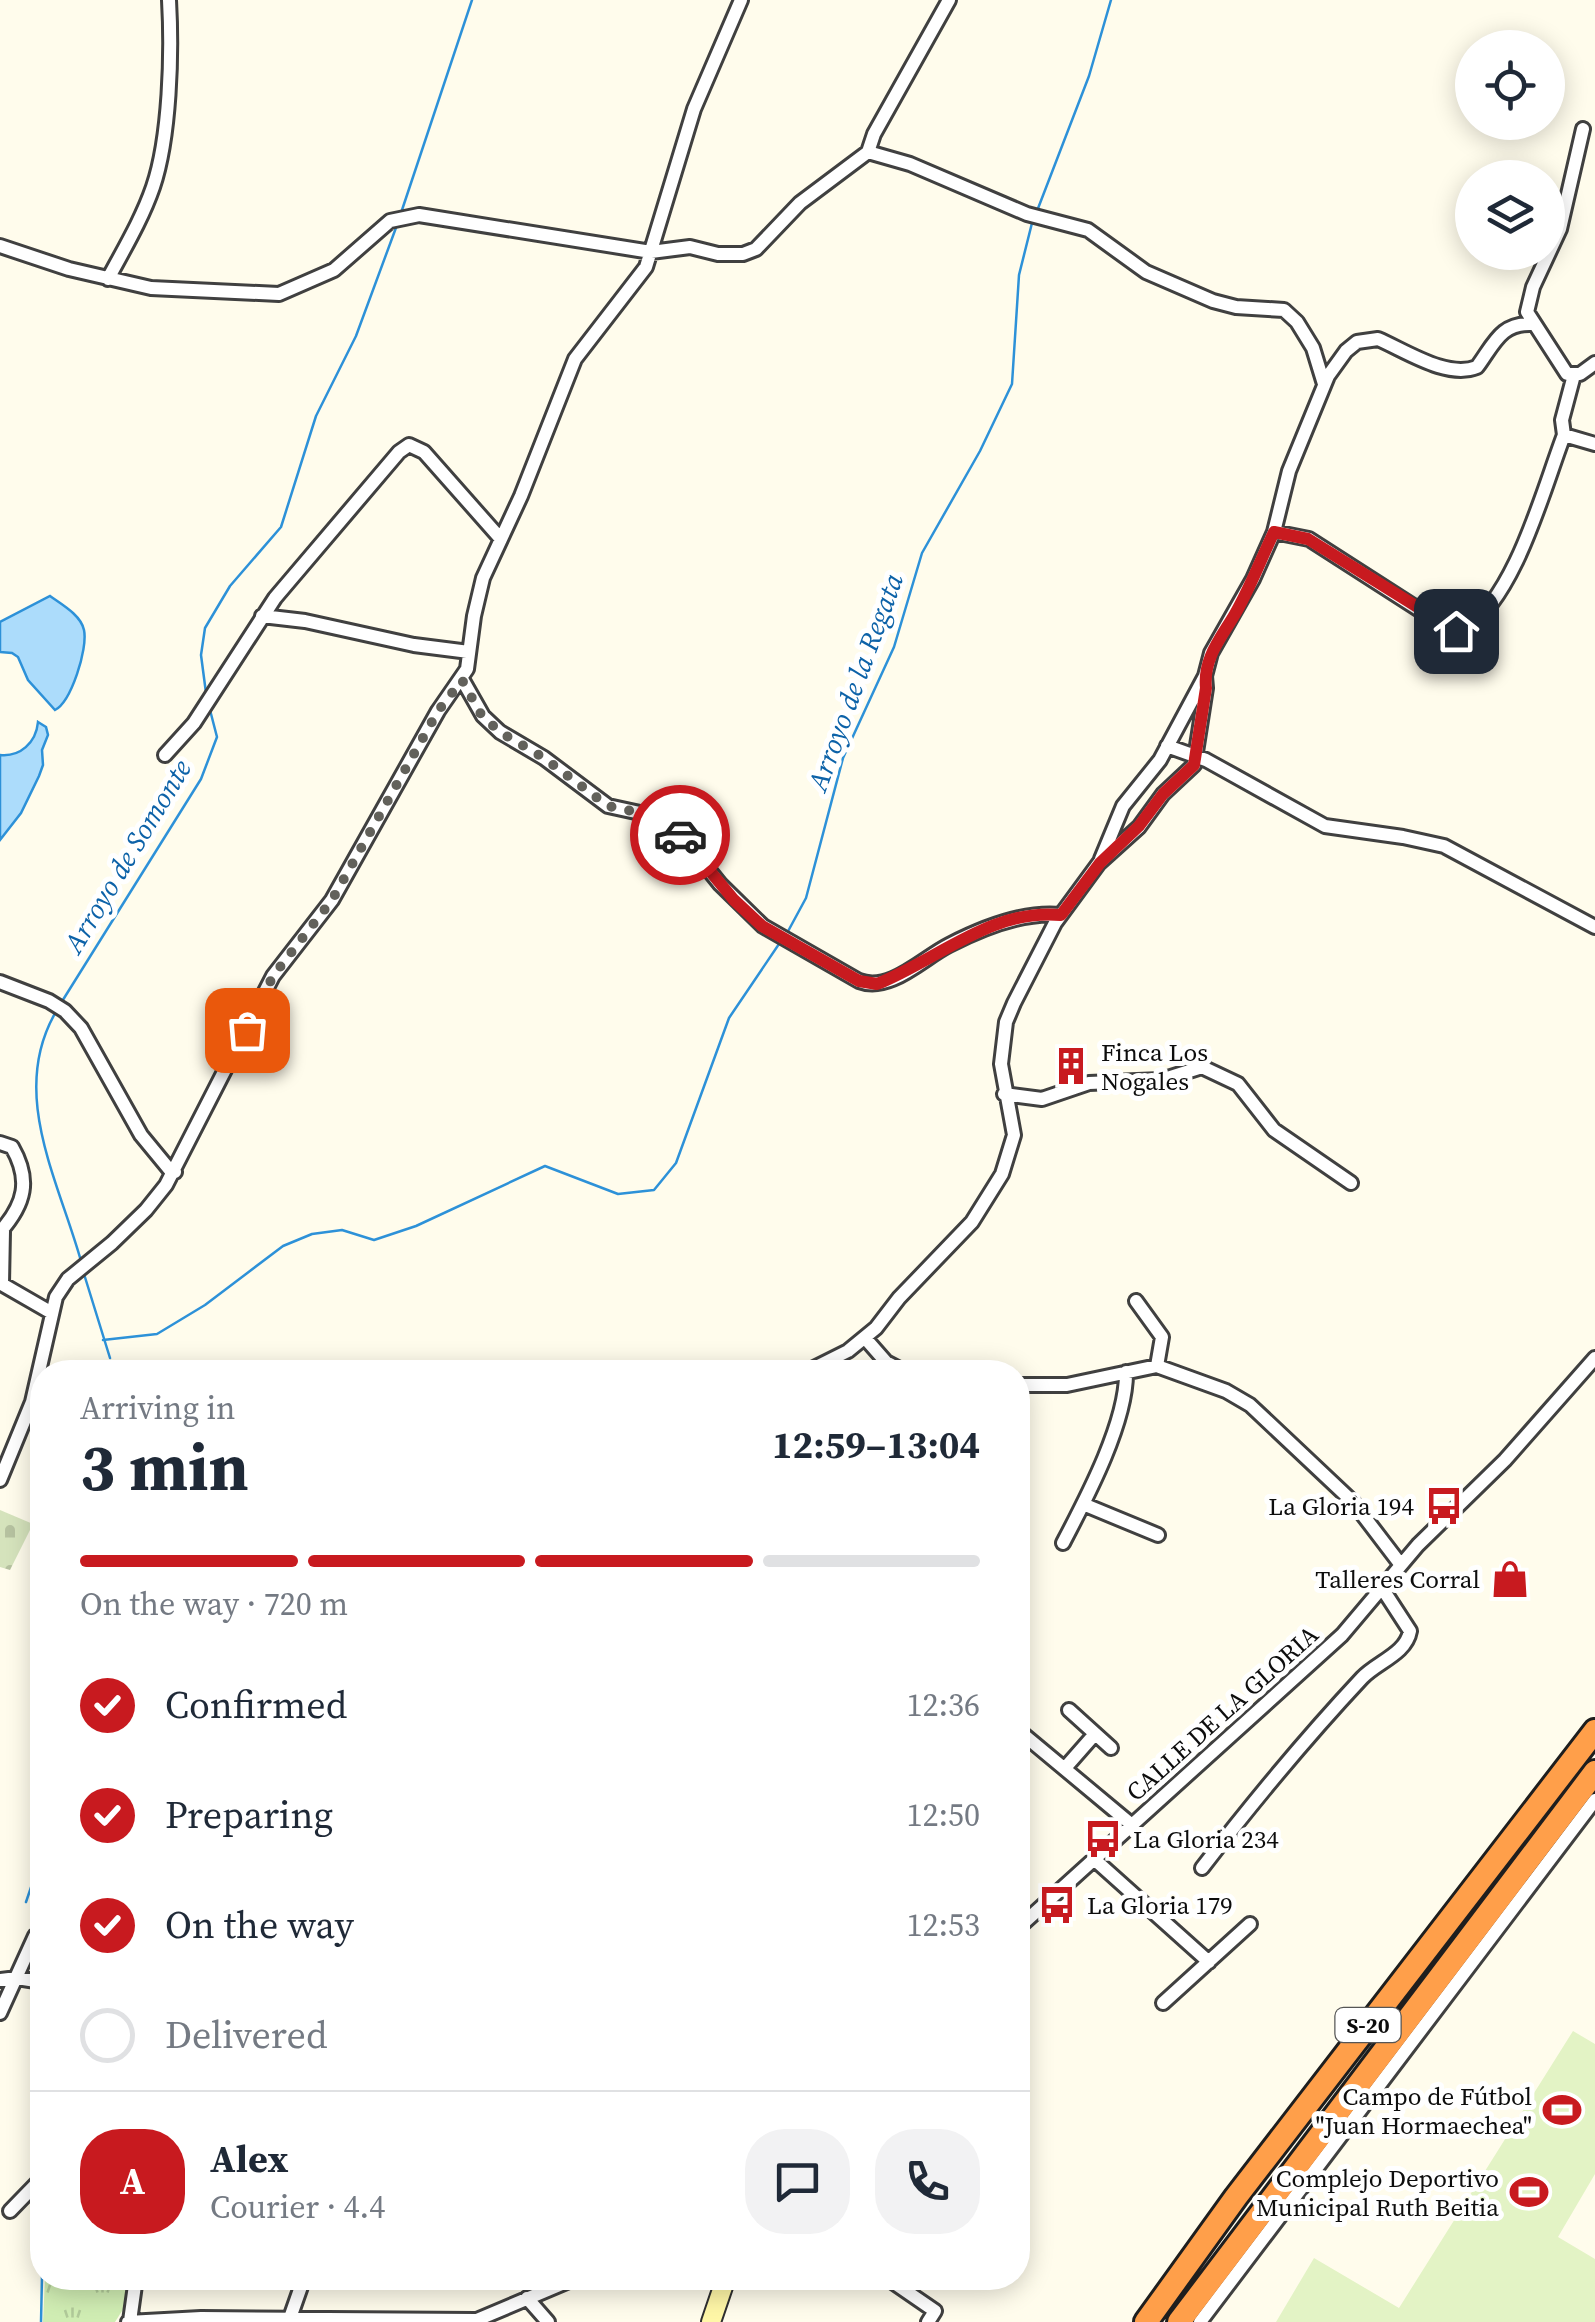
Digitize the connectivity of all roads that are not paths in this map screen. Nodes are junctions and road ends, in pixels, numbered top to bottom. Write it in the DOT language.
graph roads {
  1 [pos="168,0"];
  2 [pos="741,0"];
  3 [pos="949,0"];
  4 [pos="1583,130"];
  5 [pos="868,152"];
  6 [pos="0,246"];
  7 [pos="651,252"];
  8 [pos="108,279"];
  9 [pos="1534,324"];
  10 [pos="1595,363"];
  11 [pos="1574,376"];
  12 [pos="1324,384"];
  13 [pos="1564,435"];
  14 [pos="1595,444"];
  15 [pos="1274,532"];
  16 [pos="500,538"];
  17 [pos="262,616"];
  18 [pos="468,652"];
  19 [pos="1205,676"];
  20 [pos="462,680"];
  21 [pos="1166,746"];
  22 [pos="164,755"];
  23 [pos="1196,757"];
  24 [pos="1100,863"];
  25 [pos="1061,915"];
  26 [pos="1595,927"];
  27 [pos="0,982"];
  28 [pos="1004,1094"];
  29 [pos="0,1143"];
  30 [pos="174,1172"];
  31 [pos="1351,1182"];
  32 [pos="1,1232"];
  33 [pos="1,1284"];
  34 [pos="1136,1301"];
  35 [pos="52,1313"];
  36 [pos="864,1338"];
  37 [pos="1595,1358"];
  38 [pos="41,1360"];
  39 [pos="826,1360"];
  40 [pos="884,1360"];
  41 [pos="1157,1366"];
  42 [pos="1126,1372"];
  43 [pos="1030,1385"];
  44 [pos="30,1407"];
  45 [pos="0,1480"];
  46 [pos="1084,1504"];
  47 [pos="1158,1536"];
  48 [pos="1063,1543"];
  49 [pos="1401,1564"];
  50 [pos="1382,1588"];
  51 [pos="1069,1710"];
  52 [pos="1595,1731"];
  53 [pos="1094,1735"];
  54 [pos="1030,1740"];
  55 [pos="1111,1748"];
  56 [pos="1065,1768"];
  57 [pos="1595,1772"];
  58 [pos="1595,1800"];
  59 [pos="1132,1825"];
  60 [pos="1094,1859"];
  61 [pos="1202,1868"];
  62 [pos="1030,1917"];
  63 [pos="1250,1924"];
  64 [pos="30,1947"];
  65 [pos="1208,1962"];
  66 [pos="16,1978"];
  67 [pos="0,1980"];
  68 [pos="30,1980"];
  69 [pos="1163,2003"];
  70 [pos="0,2013"];
  71 [pos="30,2190"];
  72 [pos="10,2211"];
  73 [pos="134,2290"];
  74 [pos="300,2290"];
  75 [pos="547,2290"];
  76 [pos="722,2290"];
  77 [pos="904,2290"];
  78 [pos="527,2298"];
  79 [pos="290,2318"];
  80 [pos="432,2320"];
  81 [pos="129,2321"];
  82 [pos="474,2321"];
  83 [pos="548,2322"];
  84 [pos="711,2322"];
  85 [pos="928,2322"];
  86 [pos="1146,2322"];
  87 [pos="1179,2322"];
  88 [pos="1200,2322"];
  1 -- 8 [label="street"];
  2 -- 7 [label="street"];
  3 -- 5 [label="street"];
  4 -- 9 [label="street"];
  5 -- 7 [label="street"];
  5 -- 12 [label="street"];
  6 -- 8 [label="street"];
  7 -- 8 [label="street"];
  7 -- 16 [label="street"];
  9 -- 11 [label="street"];
  9 -- 12 [label="street"];
  10 -- 11 [label="street"];
  11 -- 13 [label="street"];
  12 -- 15 [label="street"];
  13 -- 14 [label="street"];
  13 -- 15 [label="street"];
  15 -- 19 [label="street"];
  16 -- 17 [label="street"];
  16 -- 18 [label="street"];
  17 -- 18 [label="street"];
  17 -- 22 [label="street"];
  18 -- 20 [label="street"];
  19 -- 21 [label="street"];
  19 -- 23 [label="street"];
  20 -- 25 [label="street"];
  20 -- 30 [label="street"];
  21 -- 23 [label="street"];
  21 -- 24 [label="street"];
  23 -- 24 [label="street"];
  23 -- 26 [label="street"];
  24 -- 25 [label="street"];
  25 -- 28 [label="street"];
  27 -- 30 [label="street"];
  28 -- 31 [label="street"];
  28 -- 36 [label="street"];
  29 -- 32 [label="street"];
  30 -- 35 [label="street"];
  32 -- 33 [label="street"];
  33 -- 35 [label="street"];
  34 -- 41 [label="street"];
  35 -- 38 [label="street"];
  36 -- 39 [label="street"];
  36 -- 40 [label="street"];
  37 -- 49 [label="street, CALLE DE LA GLORIA"];
  41 -- 42 [label="street"];
  41 -- 49 [label="street"];
  42 -- 43 [label="street"];
  42 -- 46 [label="street"];
  44 -- 45 [label="street"];
  46 -- 47 [label="street"];
  46 -- 48 [label="street"];
  49 -- 50 [label="street, CALLE DE LA GLORIA"];
  50 -- 59 [label="street, CALLE DE LA GLORIA"];
  50 -- 61 [label="street"];
  51 -- 53 [label="street, CALLE DE LA GLORIA"];
  52 -- 86 [label="highway, S-20"];
  53 -- 55 [label="street, CALLE DE LA GLORIA"];
  53 -- 56 [label="street"];
  54 -- 56 [label="street, CALLE DE LA GLORIA"];
  56 -- 59 [label="street, CALLE DE LA GLORIA"];
  57 -- 87 [label="highway, S-20"];
  58 -- 88 [label="street"];
  59 -- 60 [label="street, CALLE DE LA GLORIA"];
  60 -- 62 [label="street, CALLE DE LA GLORIA"];
  60 -- 65 [label="street"];
  63 -- 65 [label="street"];
  64 -- 66 [label="street"];
  65 -- 69 [label="street"];
  66 -- 67 [label="street"];
  66 -- 68 [label="street"];
  66 -- 70 [label="street"];
  71 -- 72 [label="street"];
  73 -- 81 [label="street"];
  74 -- 79 [label="street"];
  75 -- 78 [label="street"];
  76 -- 84 [label="main road"];
  77 -- 85 [label="street"];
  78 -- 82 [label="street"];
  78 -- 83 [label="street"];
  79 -- 80 [label="street"];
  79 -- 81 [label="street"];
  80 -- 82 [label="street"];
}
